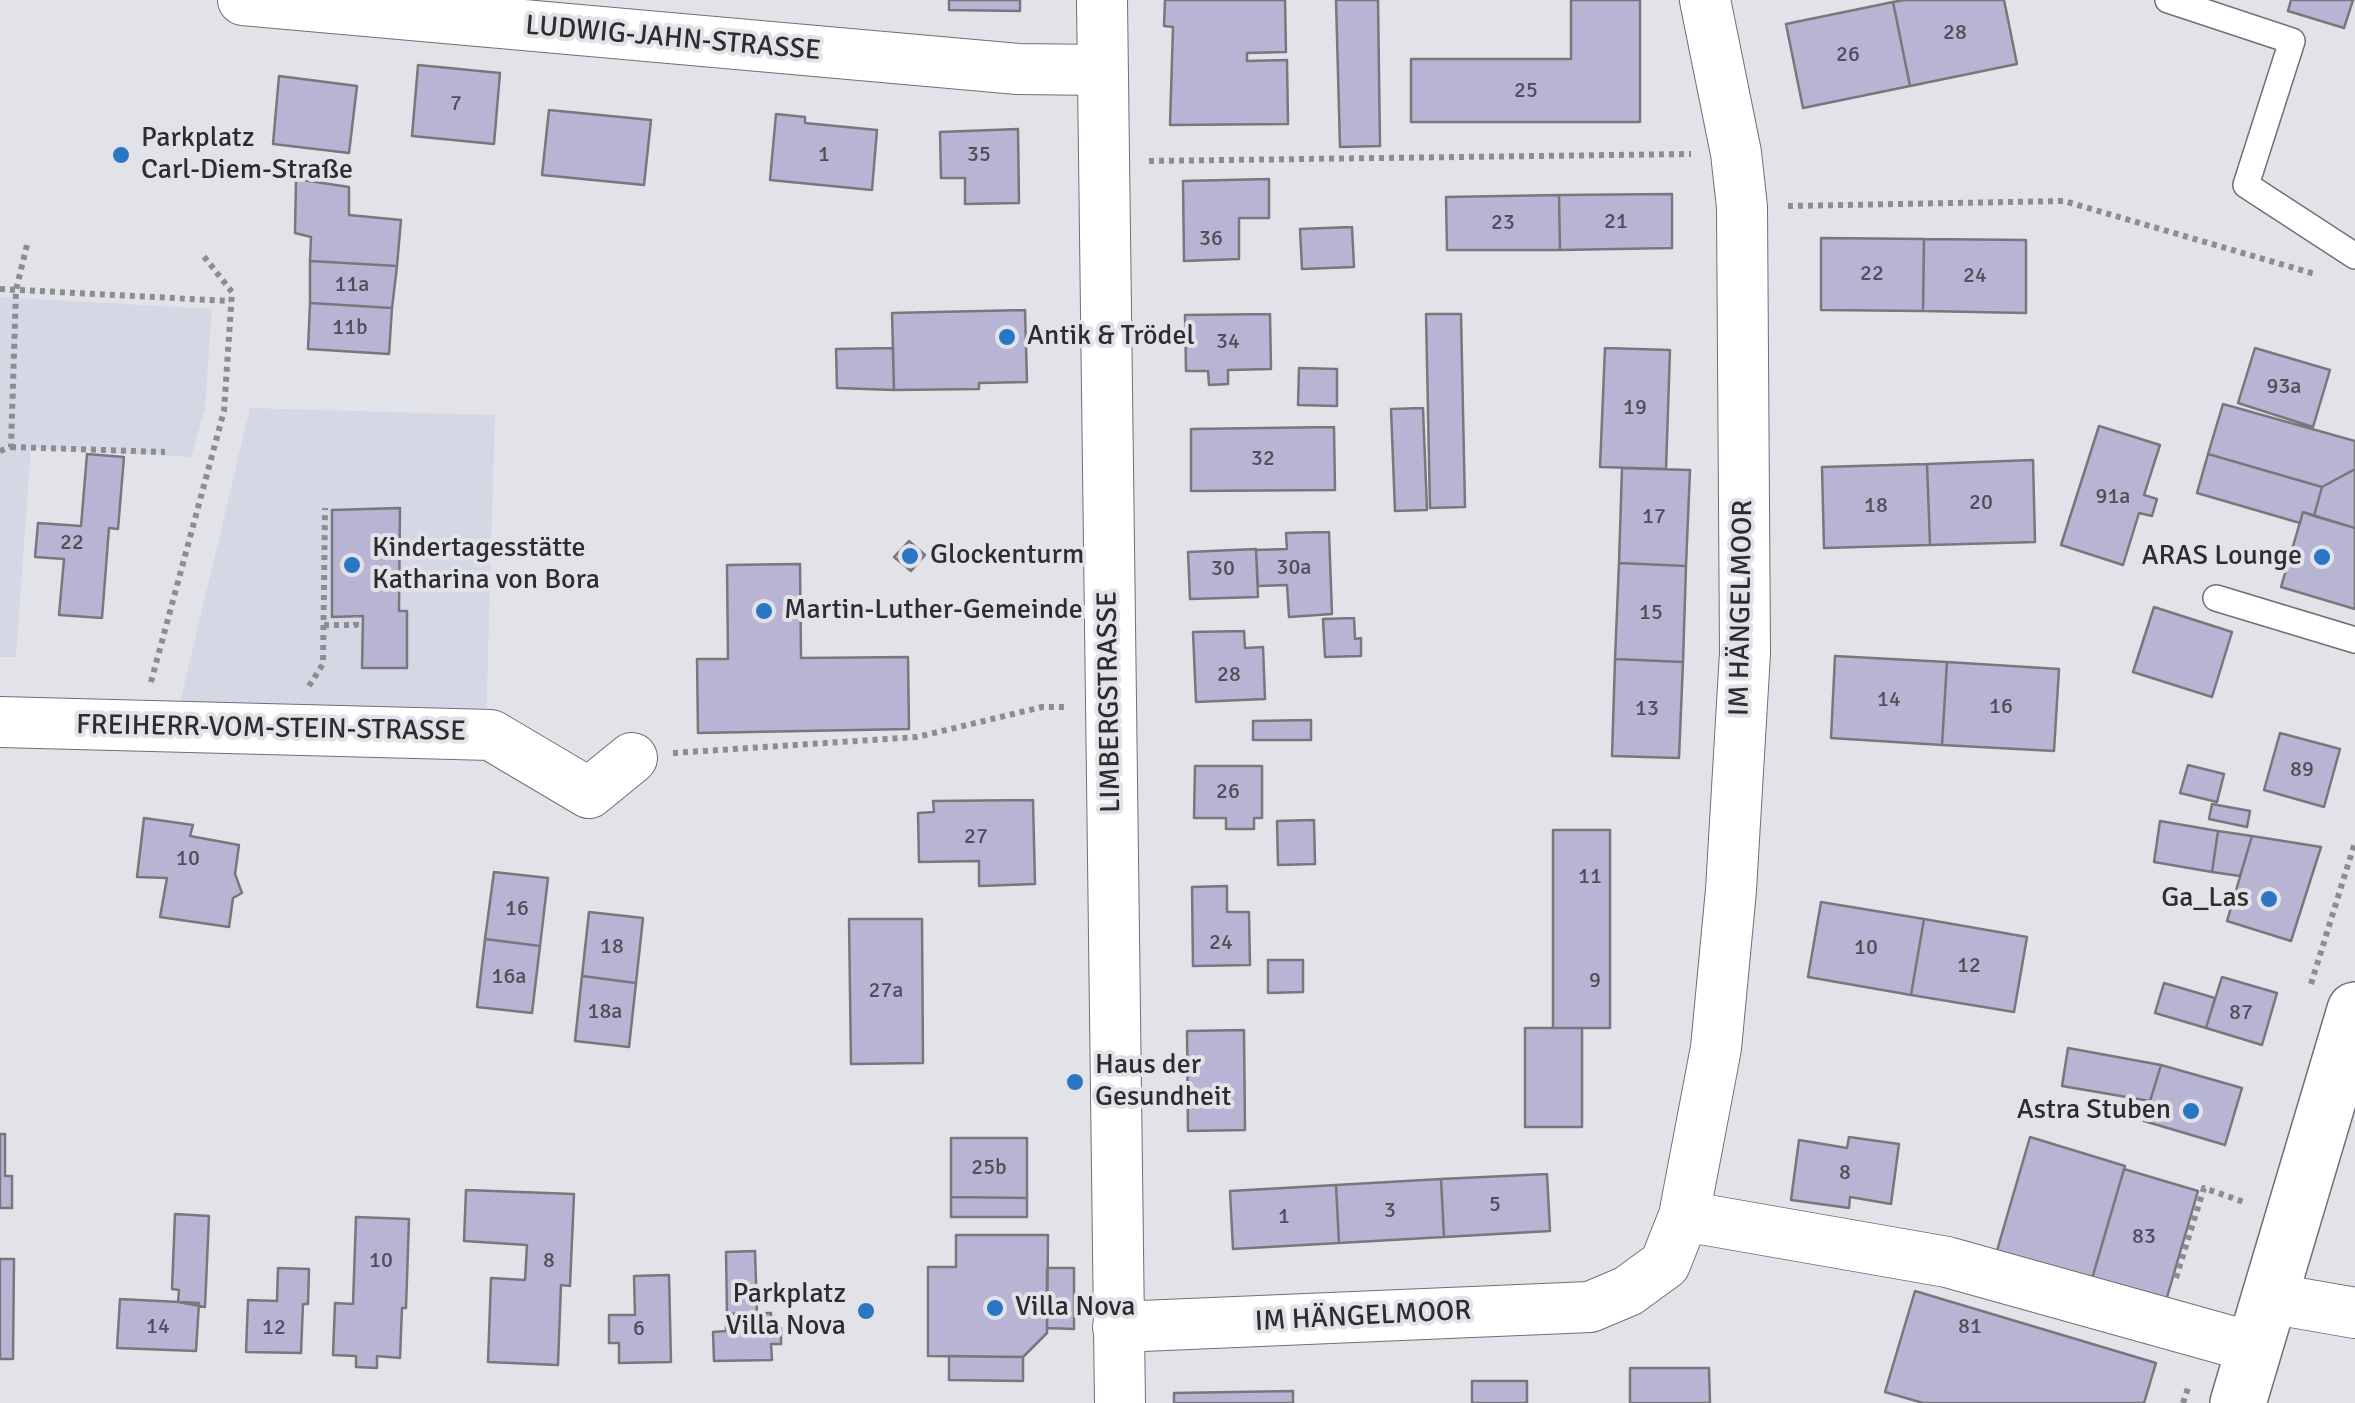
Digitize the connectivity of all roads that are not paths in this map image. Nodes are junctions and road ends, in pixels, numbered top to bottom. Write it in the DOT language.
graph roads {
  1 [pos="243,0"];
  2 [pos="1102,0"];
  3 [pos="1705,0"];
  4 [pos="2168,0"];
  5 [pos="1103,70"];
  6 [pos="2355,256"];
  7 [pos="2216,598"];
  8 [pos="2355,640"];
  9 [pos="0,722"];
  10 [pos="632,758"];
  11 [pos="2355,1010"];
  12 [pos="1684,1216"];
  13 [pos="2355,1313"];
  14 [pos="2243,1326"];
  15 [pos="1118,1328"];
  16 [pos="1120,1403"];
  17 [pos="2238,1403"];
  1 -- 5 [label="street, LUDWIG-JAHN-STRASSE"];
  2 -- 5 [label="street, LIMBERGSTRASSE"];
  3 -- 12 [label="street, IM HÄNGELMOOR"];
  4 -- 6 [label="lane"];
  5 -- 15 [label="street, LIMBERGSTRASSE"];
  7 -- 8 [label="lane"];
  9 -- 10 [label="street, FREIHERR-VOM-STEIN-STRASSE"];
  11 -- 14 [label="street"];
  12 -- 14 [label="street"];
  12 -- 15 [label="street, IM HÄNGELMOOR"];
  13 -- 14 [label="street"];
  14 -- 17 [label="street"];
  15 -- 16 [label="street, LIMBERGSTRASSE"];
}
